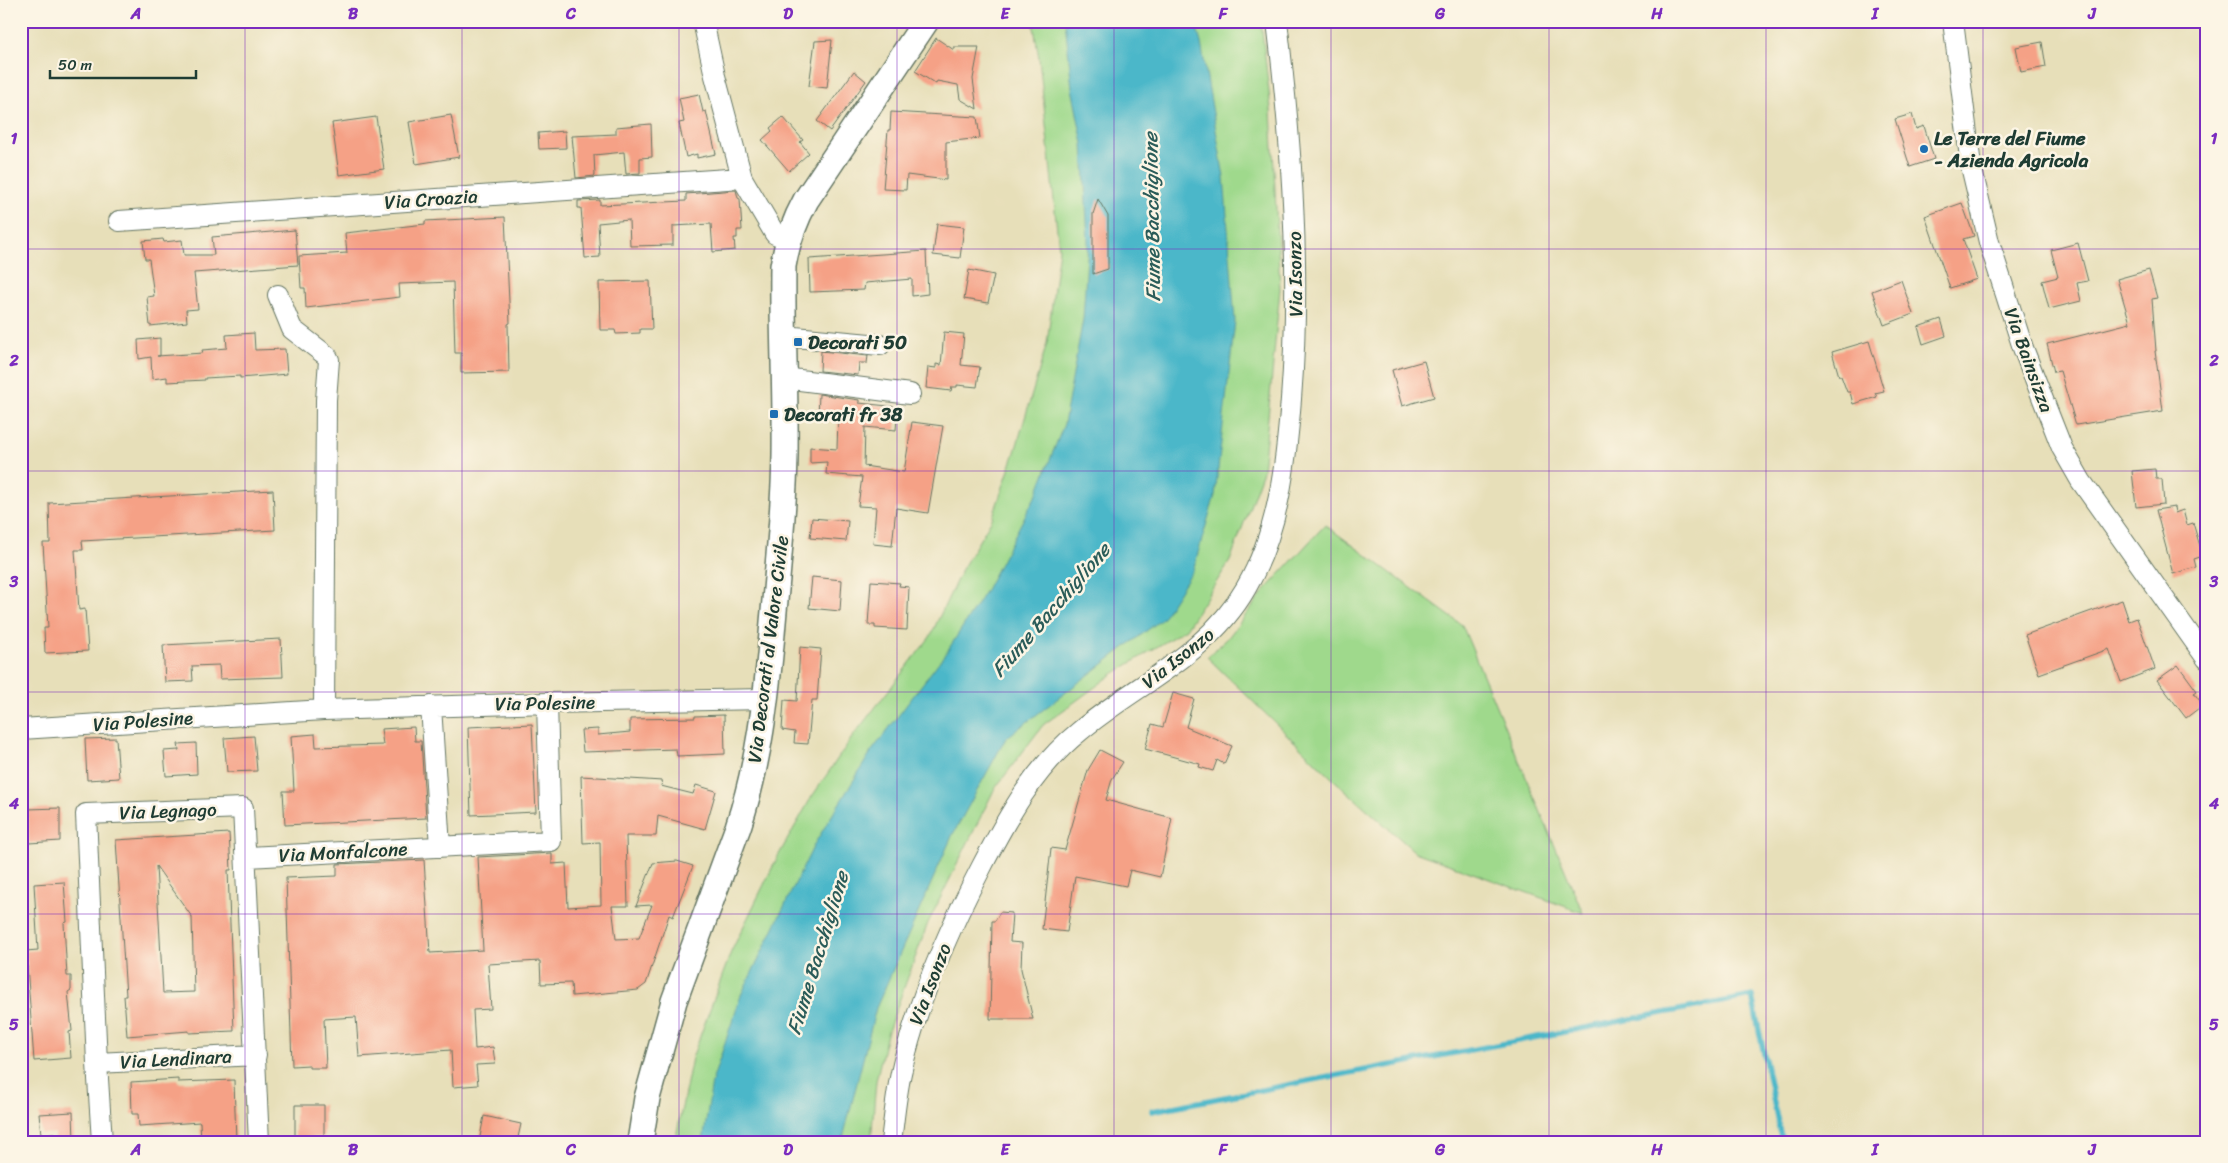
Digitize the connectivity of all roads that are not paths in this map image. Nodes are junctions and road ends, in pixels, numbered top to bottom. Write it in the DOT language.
graph roads {
  1 [pos="703,21"];
  2 [pos="926,21"];
  3 [pos="1277,21"];
  4 [pos="1953,21"];
  5 [pos="742,178"];
  6 [pos="120,221"];
  7 [pos="789,239"];
  8 [pos="278,295"];
  9 [pos="784,336"];
  10 [pos="880,345"];
  11 [pos="784,378"];
  12 [pos="910,394"];
  13 [pos="2207,659"];
  14 [pos="766,699"];
  15 [pos="547,702"];
  16 [pos="432,706"];
  17 [pos="324,710"];
  18 [pos="21,729"];
  19 [pos="440,847"];
  20 [pos="247,857"];
  21 [pos="256,1055"];
  22 [pos="97,1063"];
  23 [pos="102,1142"];
  24 [pos="259,1142"];
  25 [pos="640,1142"];
  26 [pos="891,1142"];
  1 -- 5 [label="street"];
  2 -- 7 [label="street, Via Decorati al Valore Civile"];
  3 -- 26 [label="street, Via Isonzo"];
  4 -- 13 [label="street, Via Bainsizza"];
  5 -- 6 [label="street, Via Croazia"];
  5 -- 7 [label="street"];
  7 -- 9 [label="street, Via Decorati al Valore Civile"];
  8 -- 17 [label="street"];
  9 -- 10 [label="street"];
  9 -- 11 [label="street, Via Decorati al Valore Civile"];
  11 -- 12 [label="street"];
  11 -- 14 [label="street, Via Decorati al Valore Civile"];
  14 -- 15 [label="street, Via Polesine"];
  14 -- 25 [label="street, Via Decorati al Valore Civile"];
  15 -- 16 [label="street, Via Polesine"];
  15 -- 19 [label="street, Via Monfalcone"];
  16 -- 17 [label="street, Via Polesine"];
  16 -- 19 [label="street"];
  17 -- 18 [label="street, Via Polesine"];
  19 -- 20 [label="street, Via Monfalcone"];
  20 -- 21 [label="street, Via Legnago"];
  20 -- 22 [label="street, Via Legnago"];
  21 -- 22 [label="street, Via Lendinara"];
  21 -- 24 [label="street, Via Legnago"];
  22 -- 23 [label="street, Via Legnago"];
}
